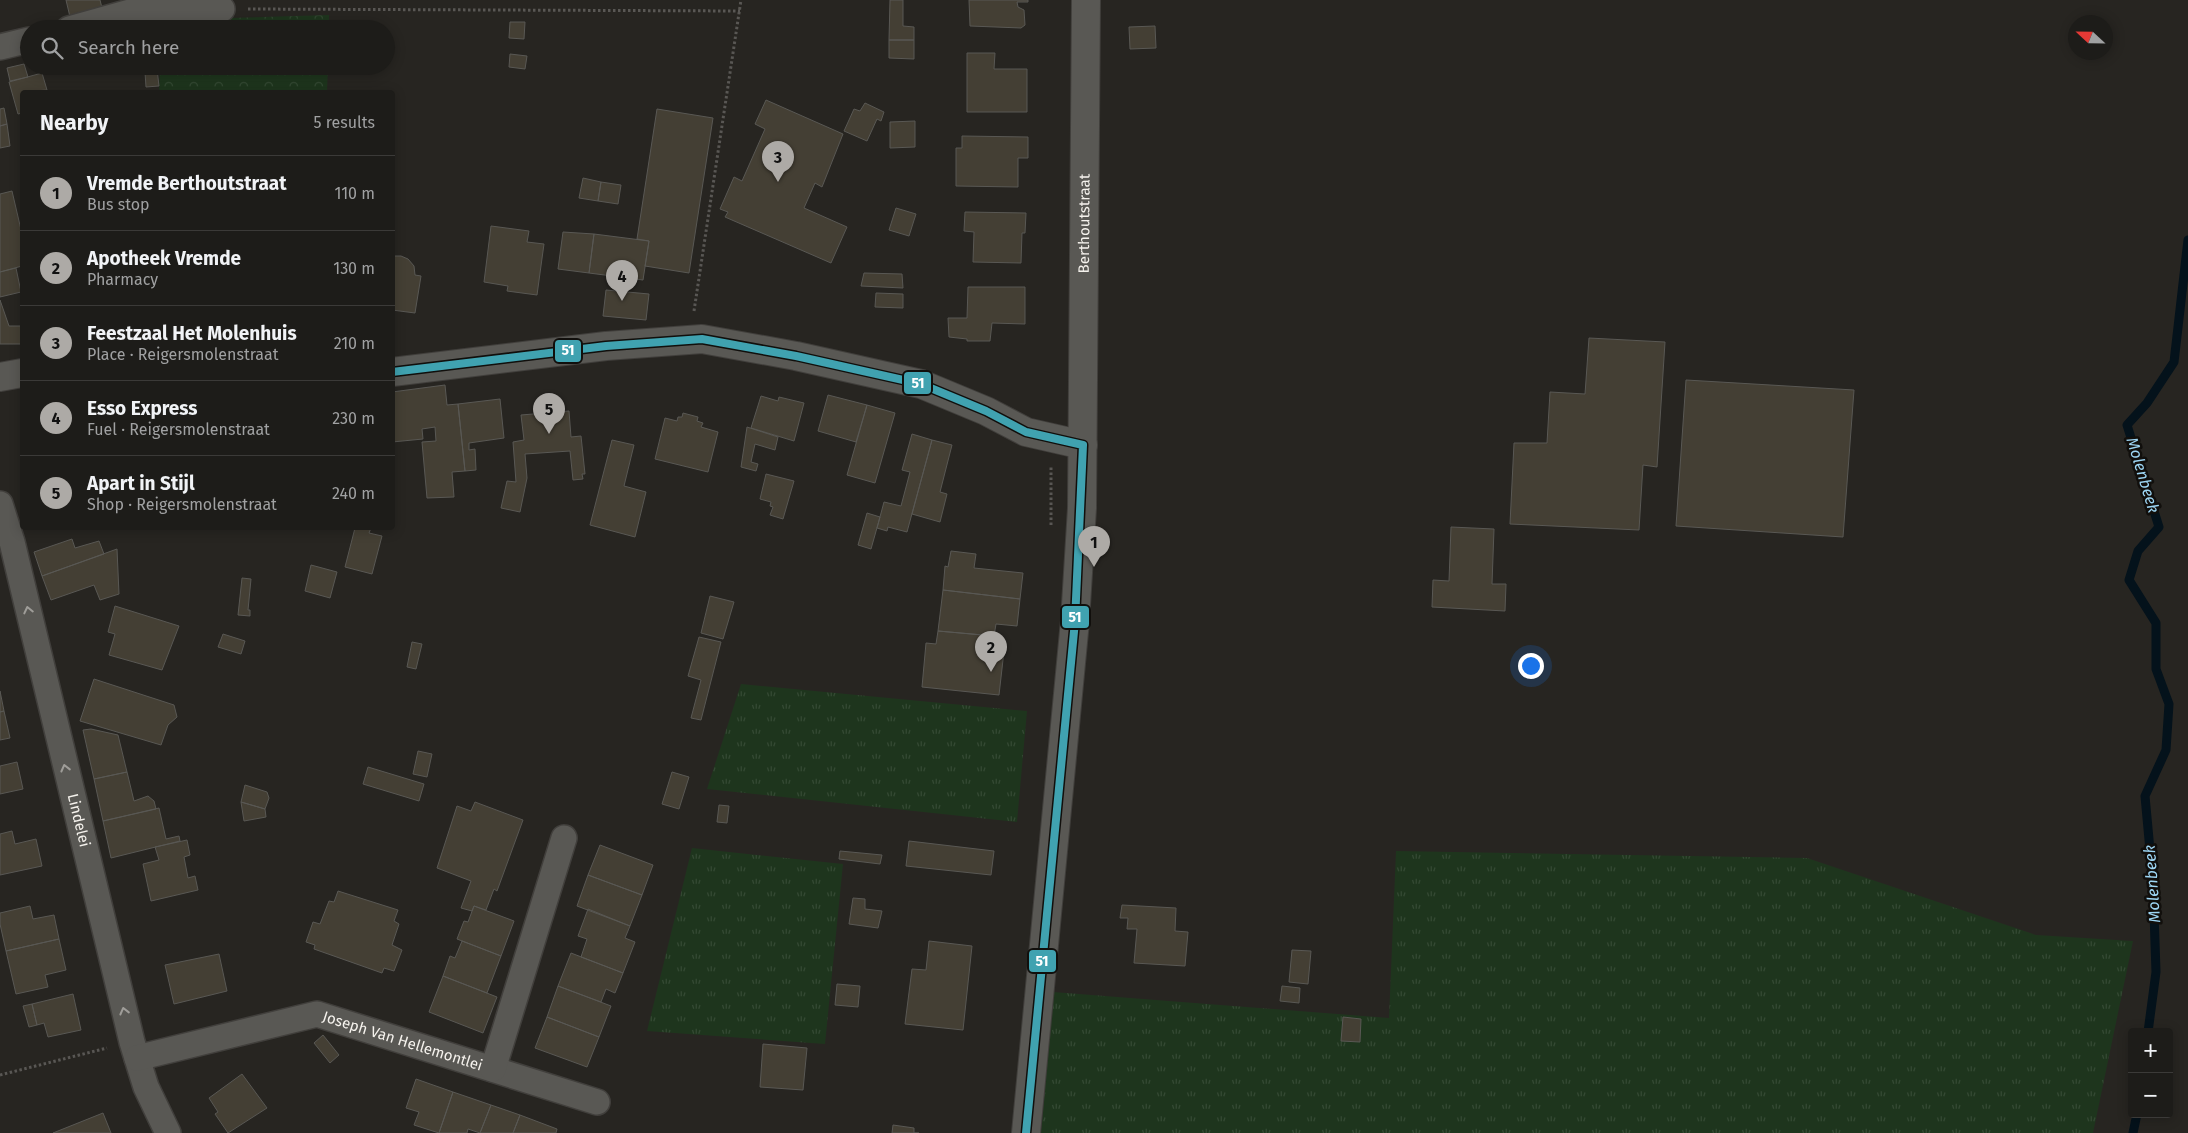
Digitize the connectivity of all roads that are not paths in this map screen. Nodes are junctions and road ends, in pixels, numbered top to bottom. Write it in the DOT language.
graph roads {
  1 [pos="1086,0"];
  2 [pos="137,5"];
  3 [pos="222,9"];
  4 [pos="94,20"];
  5 [pos="20,42"];
  6 [pos="0,47"];
  7 [pos="395,372"];
  8 [pos="20,374"];
  9 [pos="0,377"];
  10 [pos="1083,445"];
  11 [pos="0,504"];
  12 [pos="564,838"];
  13 [pos="134,1050"];
  14 [pos="493,1069"];
  15 [pos="597,1102"];
  16 [pos="168,1133"];
  17 [pos="1026,1133"];
  1 -- 10 [label="street, Berthoutstraat"];
  2 -- 3 [label="street"];
  2 -- 4 [label="street"];
  5 -- 6 [label="street"];
  7 -- 10 [label="street"];
  8 -- 9 [label="street"];
  10 -- 17 [label="street, Berthoutstraat"];
  13 -- 11 [label="street, Lindelei, one-way"];
  12 -- 14 [label="street, Joseph Van Hellemontlei"];
  13 -- 14 [label="street, Joseph Van Hellemontlei"];
  13 -- 16 [label="street, Lindelei"];
  14 -- 15 [label="street, Joseph Van Hellemontlei"];
}
